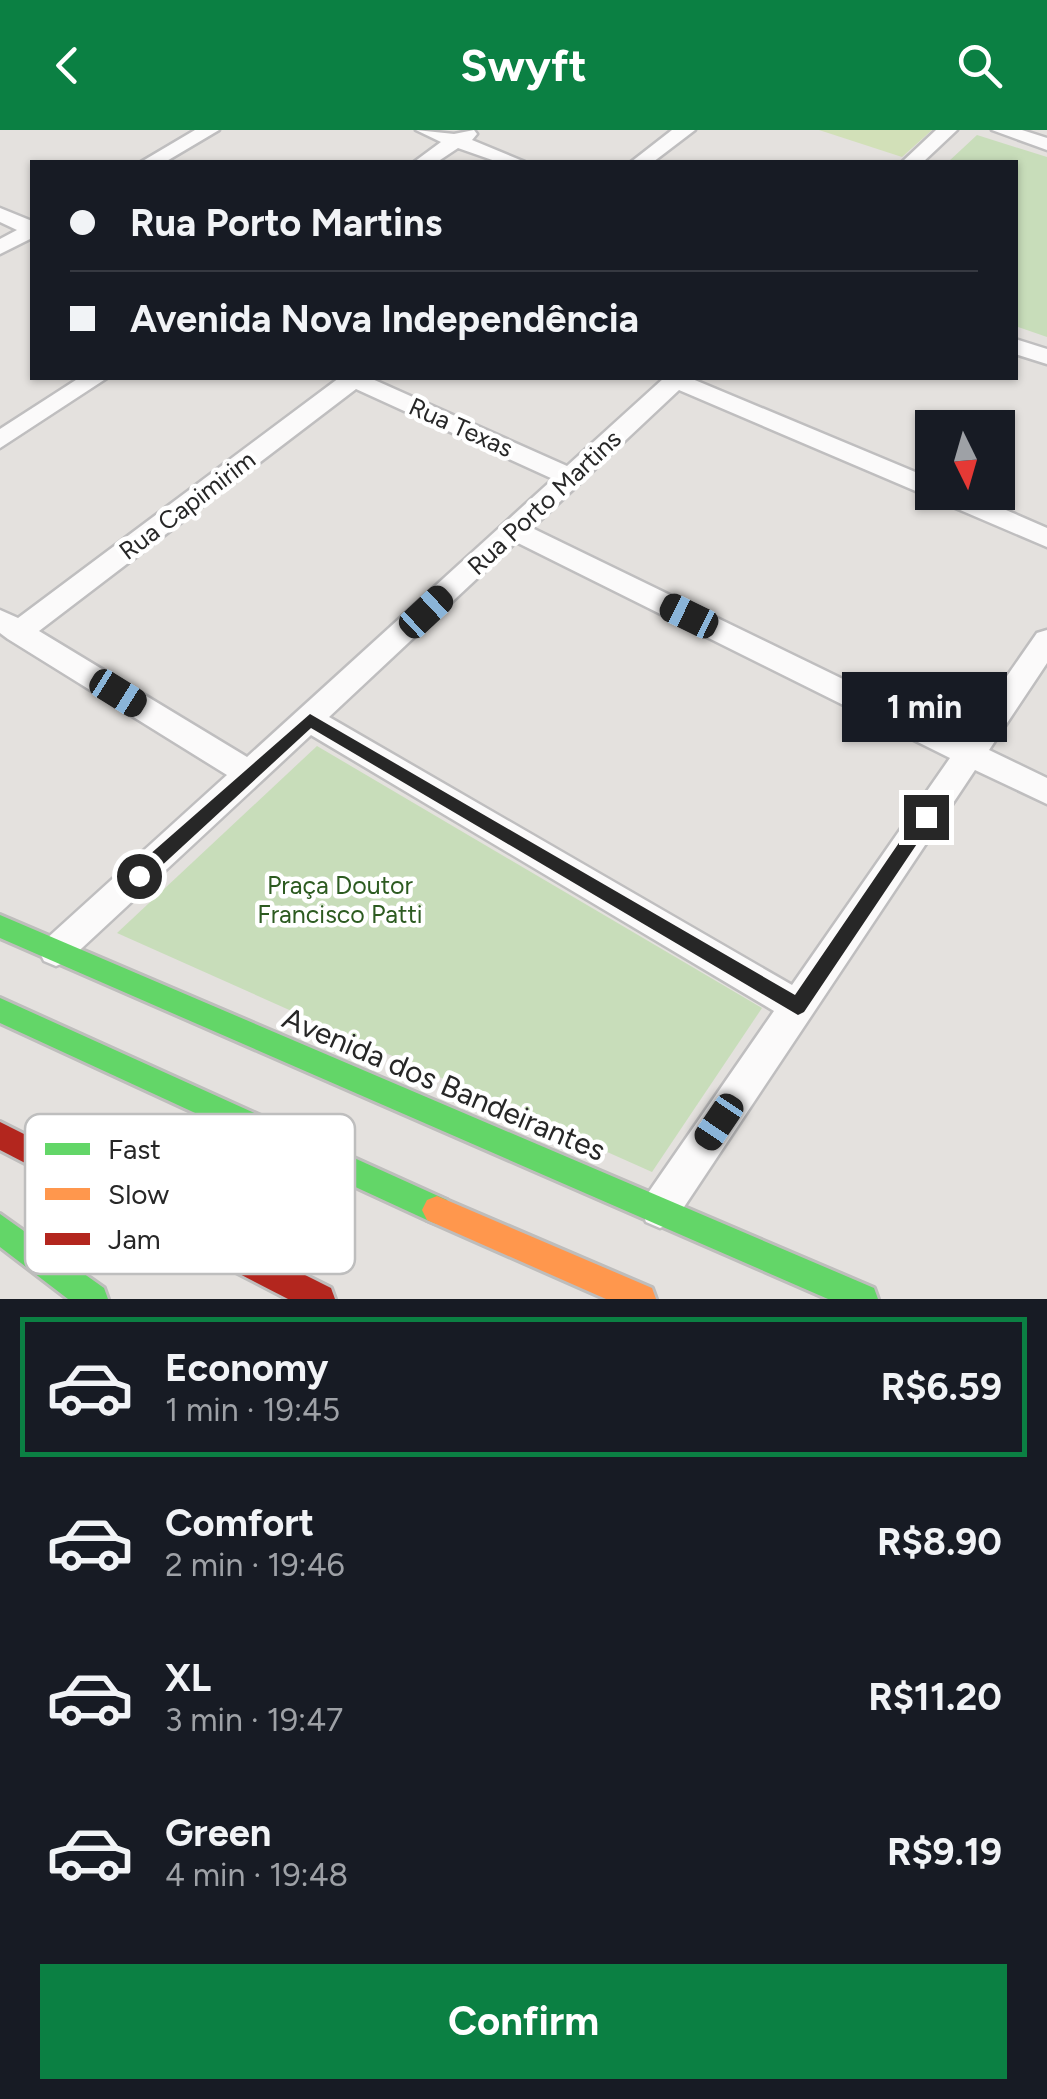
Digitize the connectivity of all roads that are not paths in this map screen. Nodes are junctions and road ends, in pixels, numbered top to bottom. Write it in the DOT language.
graph roads {
  1 [pos="209,130"];
  2 [pos="426,130"];
  3 [pos="684,130"];
  4 [pos="947,130"];
  5 [pos="1002,130"];
  6 [pos="464,136"];
  7 [pos="1047,144"];
  8 [pos="156,160"];
  9 [pos="427,160"];
  10 [pos="511,160"];
  11 [pos="644,160"];
  12 [pos="914,160"];
  13 [pos="0,214"];
  14 [pos="30,228"];
  15 [pos="30,230"];
  16 [pos="0,248"];
  17 [pos="1018,347"];
  18 [pos="1047,358"];
  19 [pos="92,380"];
  20 [pos="351,380"];
  21 [pos="358,380"];
  22 [pos="676,380"];
  23 [pos="679,380"];
  24 [pos="0,440"];
  25 [pos="571,477"];
  26 [pos="915,482"];
  27 [pos="982,510"];
  28 [pos="514,530"];
  29 [pos="1047,538"];
  30 [pos="9,626"];
  31 [pos="1047,640"];
  32 [pos="310,720"];
  33 [pos="970,754"];
  34 [pos="250,774"];
  35 [pos="1047,792"];
  36 [pos="0,926"];
  37 [pos="56,952"];
  38 [pos="798,1006"];
  39 [pos="0,1010"];
  40 [pos="221,1114"];
  41 [pos="0,1135"];
  42 [pos="25,1148"];
  43 [pos="355,1175"];
  44 [pos="660,1209"];
  45 [pos="0,1229"];
  46 [pos="25,1248"];
  47 [pos="60,1274"];
  48 [pos="271,1274"];
  49 [pos="93,1299"];
  50 [pos="320,1299"];
  51 [pos="641,1299"];
  52 [pos="863,1299"];
  1 -- 8 [label="street"];
  2 -- 6 [label="street"];
  3 -- 11 [label="street"];
  4 -- 12 [label="street"];
  5 -- 7 [label="street"];
  6 -- 9 [label="street"];
  6 -- 10 [label="street"];
  13 -- 14 [label="street"];
  15 -- 16 [label="street"];
  17 -- 18 [label="street"];
  19 -- 24 [label="street"];
  20 -- 30 [label="street, Rua Capimirim"];
  21 -- 25 [label="street, Rua Texas"];
  22 -- 25 [label="street, Rua Porto Martins"];
  23 -- 26 [label="street"];
  25 -- 28 [label="street, Rua Porto Martins"];
  27 -- 29 [label="street"];
  28 -- 32 [label="street, Rua Porto Martins"];
  28 -- 33 [label="street"];
  30 -- 34 [label="street"];
  31 -- 33 [label="street"];
  32 -- 34 [label="street, Rua Porto Martins"];
  32 -- 38 [label="street"];
  33 -- 35 [label="street"];
  33 -- 38 [label="street"];
  34 -- 37 [label="street, Rua Porto Martins"];
  36 -- 37 [label="highway, Avenida dos Bandeirantes"];
  37 -- 44 [label="highway, Avenida dos Bandeirantes"];
  38 -- 44 [label="street"];
  39 -- 40 [label="highway"];
  41 -- 42 [label="highway"];
  43 -- 51 [label="highway"];
  44 -- 52 [label="highway, Avenida dos Bandeirantes"];
  45 -- 46 [label="highway"];
  47 -- 49 [label="highway"];
  48 -- 50 [label="highway"];
}
